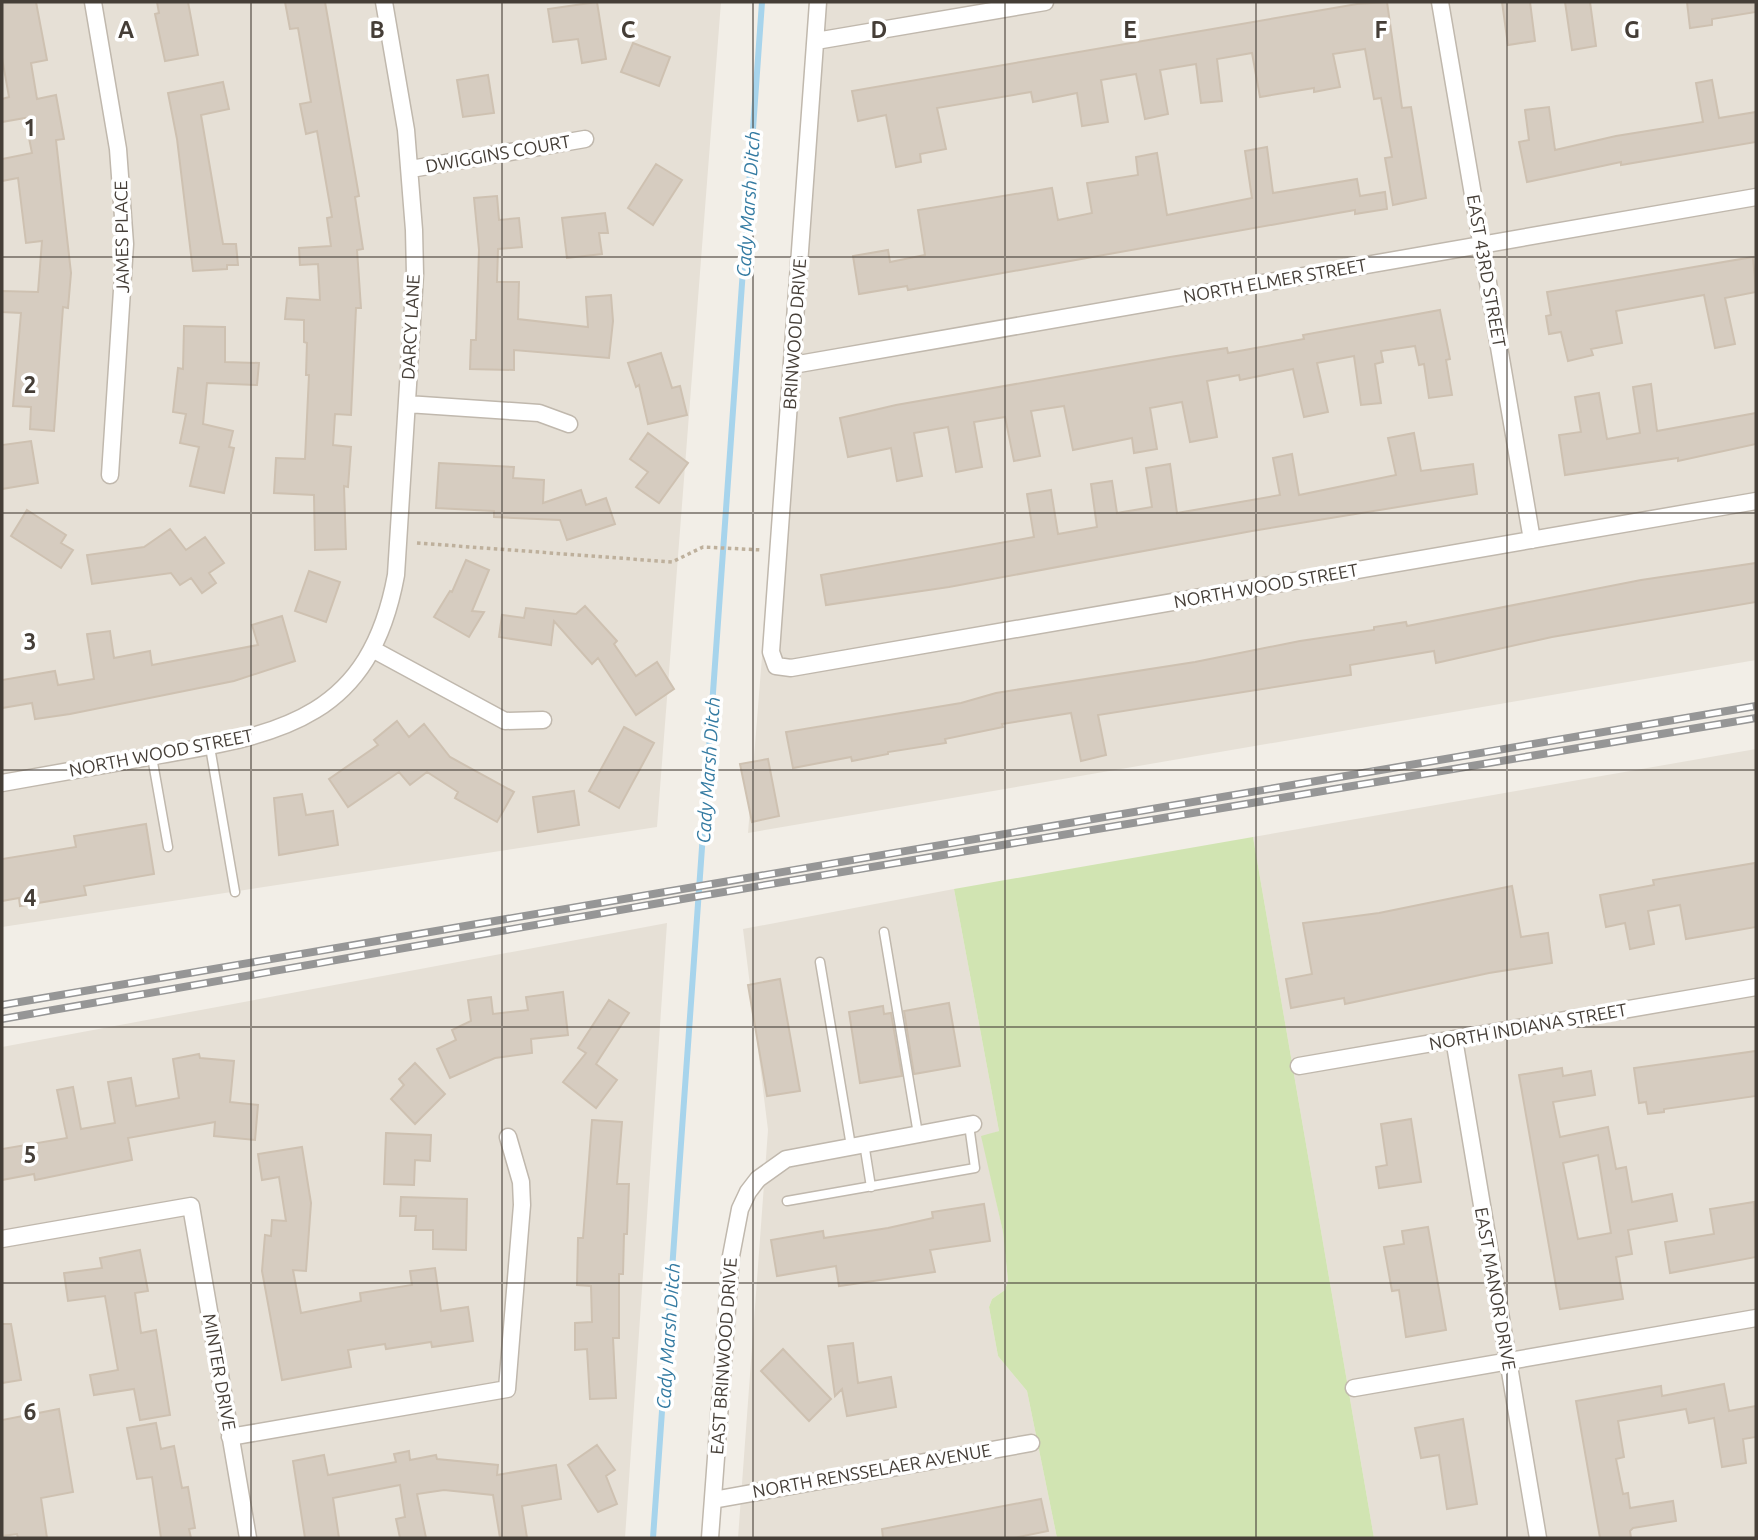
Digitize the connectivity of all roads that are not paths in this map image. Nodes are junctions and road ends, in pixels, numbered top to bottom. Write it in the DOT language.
graph roads {
  1 [pos="93,2"];
  2 [pos="384,2"];
  3 [pos="818,2"];
  4 [pos="1045,2"];
  5 [pos="1440,2"];
  6 [pos="816,41"];
  7 [pos="584,139"];
  8 [pos="411,169"];
  9 [pos="1756,197"];
  10 [pos="1481,244"];
  11 [pos="793,365"];
  12 [pos="407,404"];
  13 [pos="569,424"];
  14 [pos="110,475"];
  15 [pos="1756,501"];
  16 [pos="1532,540"];
  17 [pos="373,650"];
  18 [pos="776,666"];
  19 [pos="542,720"];
  20 [pos="210,747"];
  21 [pos="152,757"];
  22 [pos="2,783"];
  23 [pos="169,847"];
  24 [pos="235,892"];
  25 [pos="884,932"];
  26 [pos="820,962"];
  27 [pos="1756,987"];
  28 [pos="1454,1040"];
  29 [pos="1299,1066"];
  30 [pos="971,1125"];
  31 [pos="918,1134"];
  32 [pos="508,1137"];
  33 [pos="857,1145"];
  34 [pos="871,1187"];
  35 [pos="788,1201"];
  36 [pos="2,1239"];
  37 [pos="1756,1318"];
  38 [pos="1507,1361"];
  39 [pos="1354,1388"];
  40 [pos="230,1437"];
  41 [pos="1031,1443"];
  42 [pos="713,1500"];
  43 [pos="248,1538"];
  44 [pos="710,1538"];
  45 [pos="1538,1538"];
  1 -- 14 [label="street, JAMES PLACE"];
  2 -- 8 [label="street, DARCY LANE"];
  3 -- 6 [label="street, BRINWOOD DRIVE"];
  4 -- 6 [label="street"];
  5 -- 10 [label="street, EAST 43RD STREET"];
  6 -- 11 [label="street, BRINWOOD DRIVE"];
  7 -- 8 [label="street, DWIGGINS COURT"];
  8 -- 12 [label="street, DARCY LANE"];
  9 -- 10 [label="street, NORTH ELMER STREET"];
  10 -- 11 [label="street, NORTH ELMER STREET"];
  10 -- 16 [label="street, EAST 43RD STREET"];
  11 -- 18 [label="street, BRINWOOD DRIVE"];
  12 -- 13 [label="street"];
  12 -- 17 [label="street, DARCY LANE"];
  15 -- 16 [label="street, NORTH WOOD STREET"];
  16 -- 18 [label="street, NORTH WOOD STREET"];
  17 -- 19 [label="street"];
  17 -- 20 [label="street, NORTH WOOD STREET"];
  20 -- 21 [label="street, NORTH WOOD STREET"];
  20 -- 24 [label="lane"];
  21 -- 22 [label="street, NORTH WOOD STREET"];
  21 -- 23 [label="lane"];
  25 -- 31 [label="lane"];
  26 -- 33 [label="lane"];
  27 -- 28 [label="street, NORTH INDIANA STREET"];
  28 -- 29 [label="street, NORTH INDIANA STREET"];
  28 -- 38 [label="street, EAST MANOR DRIVE"];
  30 -- 31 [label="street"];
  30 -- 34 [label="lane"];
  31 -- 33 [label="street"];
  32 -- 40 [label="street"];
  33 -- 34 [label="lane"];
  33 -- 42 [label="street, EAST BRINWOOD DRIVE"];
  34 -- 35 [label="lane"];
  36 -- 40 [label="street, MINTER DRIVE"];
  37 -- 38 [label="street"];
  38 -- 39 [label="street"];
  38 -- 45 [label="street, EAST MANOR DRIVE"];
  40 -- 43 [label="street, MINTER DRIVE"];
  41 -- 42 [label="street, NORTH RENSSELAER AVENUE"];
  42 -- 44 [label="street, EAST BRINWOOD DRIVE"];
}
